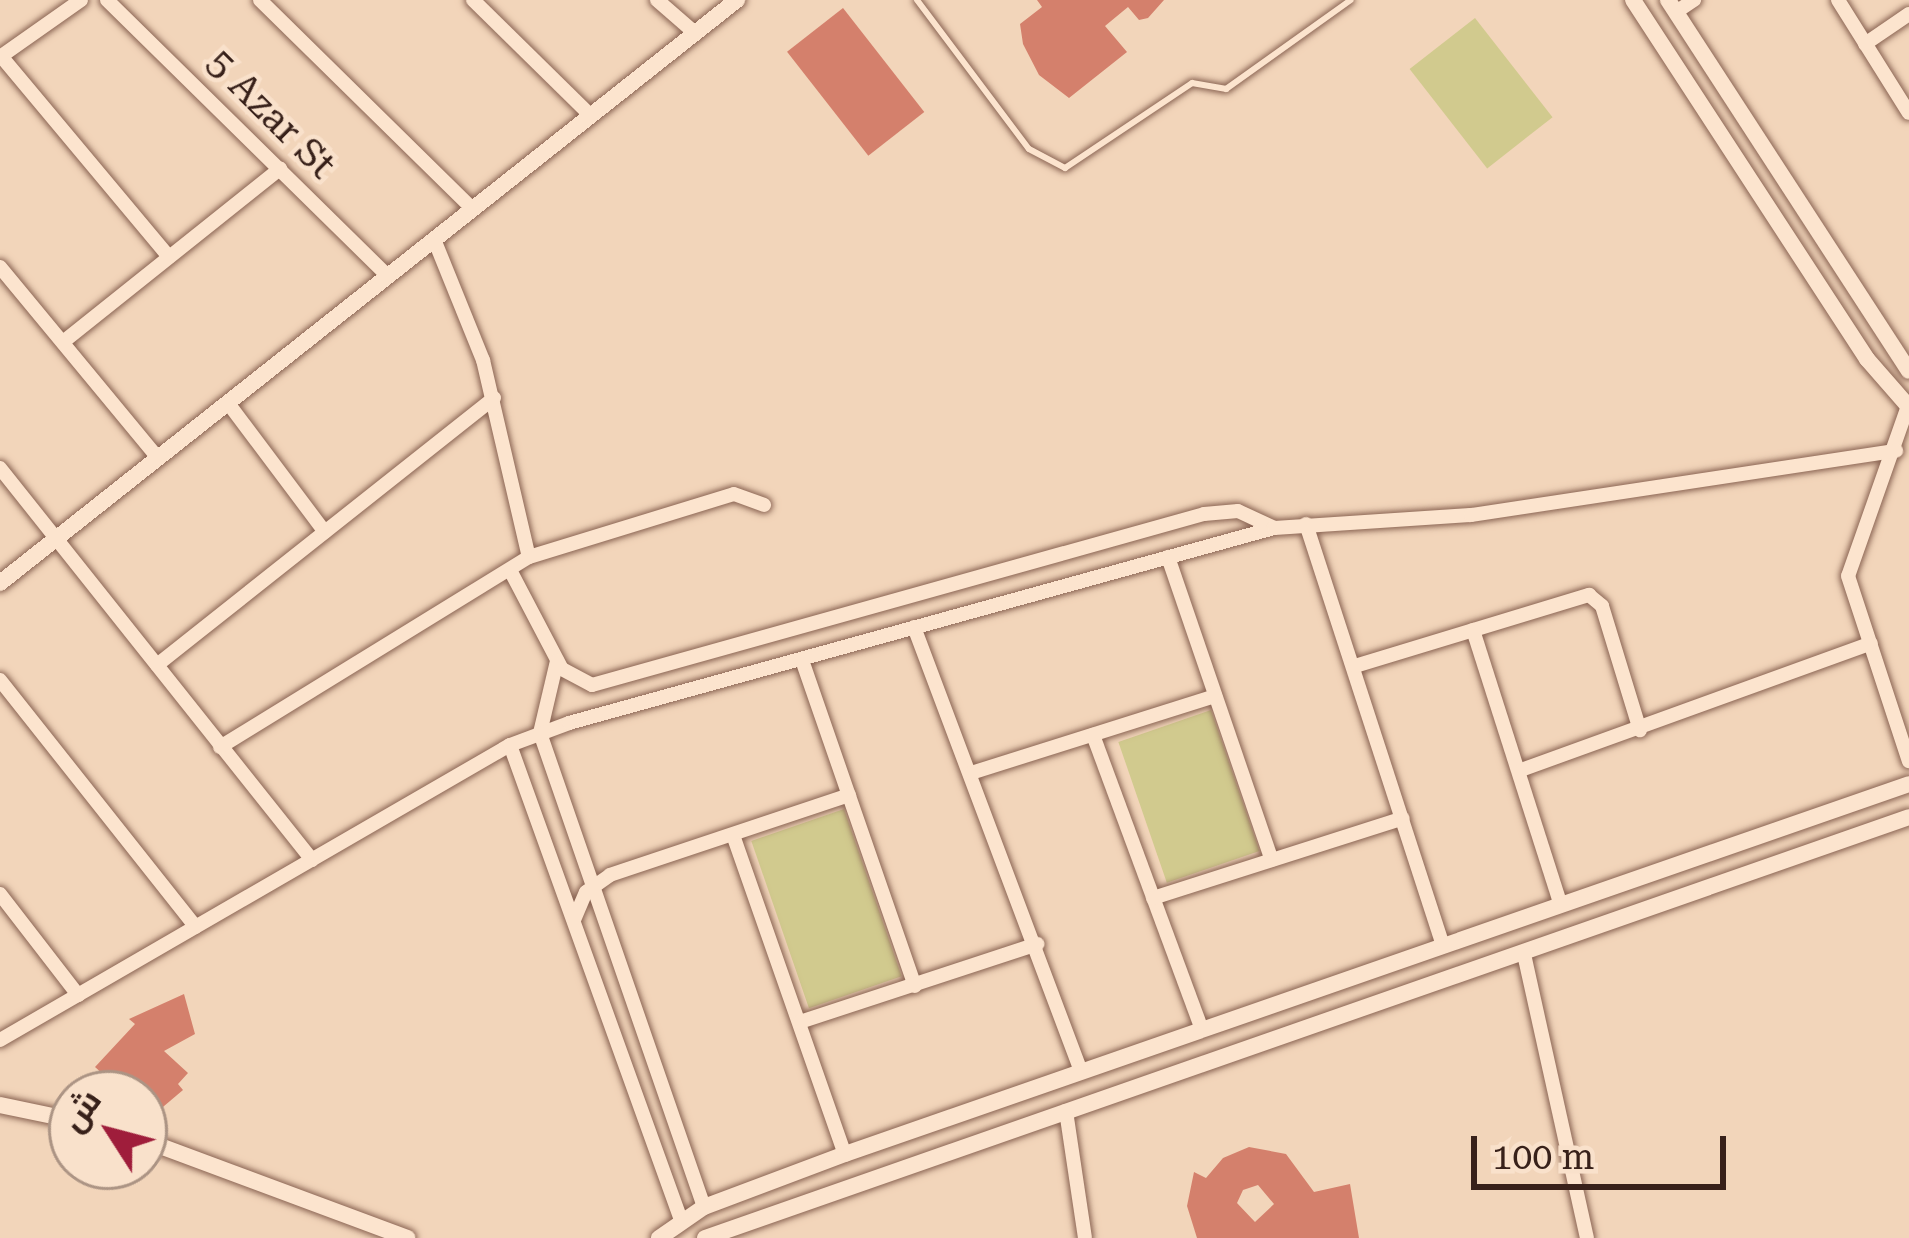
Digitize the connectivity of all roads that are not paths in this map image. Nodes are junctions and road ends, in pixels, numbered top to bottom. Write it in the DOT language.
graph roads {
  1 [pos="81,0"];
  2 [pos="107,0"];
  3 [pos="260,0"];
  4 [pos="472,0"];
  5 [pos="656,0"];
  6 [pos="737,0"];
  7 [pos="917,0"];
  8 [pos="1351,0"];
  9 [pos="1633,0"];
  10 [pos="1694,0"];
  11 [pos="1838,0"];
  12 [pos="1672,6"];
  13 [pos="1909,14"];
  14 [pos="694,34"];
  15 [pos="1865,44"];
  16 [pos="0,56"];
  17 [pos="1909,113"];
  18 [pos="591,116"];
  19 [pos="280,170"];
  20 [pos="473,209"];
  21 [pos="434,239"];
  22 [pos="169,256"];
  23 [pos="0,267"];
  24 [pos="388,277"];
  25 [pos="63,341"];
  26 [pos="1909,371"];
  27 [pos="494,398"];
  28 [pos="228,403"];
  29 [pos="1908,405"];
  30 [pos="1896,451"];
  31 [pos="158,458"];
  32 [pos="0,468"];
  33 [pos="764,506"];
  34 [pos="1306,524"];
  35 [pos="1274,528"];
  36 [pos="326,532"];
  37 [pos="57,538"];
  38 [pos="529,556"];
  39 [pos="1168,557"];
  40 [pos="510,570"];
  41 [pos="0,583"];
  42 [pos="914,627"];
  43 [pos="1474,630"];
  44 [pos="1871,643"];
  45 [pos="802,660"];
  46 [pos="557,661"];
  47 [pos="157,665"];
  48 [pos="1354,666"];
  49 [pos="0,680"];
  50 [pos="1215,696"];
  51 [pos="1640,730"];
  52 [pos="540,733"];
  53 [pos="1093,735"];
  54 [pos="510,745"];
  55 [pos="220,746"];
  56 [pos="1909,761"];
  57 [pos="1521,770"];
  58 [pos="971,773"];
  59 [pos="1909,784"];
  60 [pos="850,795"];
  61 [pos="1403,818"];
  62 [pos="1909,818"];
  63 [pos="733,835"];
  64 [pos="312,860"];
  65 [pos="1272,860"];
  66 [pos="594,884"];
  67 [pos="0,894"];
  68 [pos="1153,898"];
  69 [pos="1561,905"];
  70 [pos="574,920"];
  71 [pos="196,927"];
  72 [pos="1037,944"];
  73 [pos="1444,946"];
  74 [pos="1524,954"];
  75 [pos="1415,956"];
  76 [pos="1351,979"];
  77 [pos="915,986"];
  78 [pos="1425,988"];
  79 [pos="78,994"];
  80 [pos="1361,1011"];
  81 [pos="800,1022"];
  82 [pos="1202,1030"];
  83 [pos="0,1040"];
  84 [pos="1081,1072"];
  85 [pos="0,1105"];
  86 [pos="1066,1111"];
  87 [pos="48,1115"];
  88 [pos="168,1149"];
  89 [pos="845,1154"];
  90 [pos="704,1208"];
  91 [pos="681,1220"];
  92 [pos="407,1238"];
  93 [pos="659,1238"];
  94 [pos="705,1238"];
  95 [pos="1085,1238"];
  96 [pos="1587,1238"];
  1 -- 16 [label="street"];
  2 -- 19 [label="street, 5 Azar St"];
  3 -- 20 [label="street, 5 Azar St"];
  4 -- 18 [label="street"];
  5 -- 14 [label="street"];
  6 -- 14 [label="street"];
  7 -- 8 [label="lane"];
  9 -- 29 [label="street"];
  10 -- 12 [label="street"];
  11 -- 15 [label="street"];
  12 -- 26 [label="street"];
  13 -- 15 [label="street"];
  14 -- 18 [label="street"];
  15 -- 17 [label="street"];
  16 -- 22 [label="street"];
  18 -- 20 [label="street"];
  19 -- 22 [label="street"];
  19 -- 24 [label="street, 5 Azar St"];
  20 -- 21 [label="street"];
  21 -- 24 [label="street"];
  21 -- 27 [label="street"];
  22 -- 25 [label="street"];
  23 -- 25 [label="street"];
  24 -- 28 [label="street"];
  25 -- 31 [label="street"];
  27 -- 36 [label="street"];
  27 -- 38 [label="street"];
  28 -- 31 [label="street"];
  28 -- 36 [label="street"];
  29 -- 30 [label="street"];
  30 -- 34 [label="street"];
  30 -- 44 [label="street"];
  31 -- 37 [label="street"];
  32 -- 37 [label="street"];
  33 -- 38 [label="street"];
  34 -- 35 [label="street"];
  34 -- 48 [label="street"];
  35 -- 39 [label="street"];
  35 -- 46 [label="street"];
  36 -- 47 [label="street"];
  37 -- 41 [label="street"];
  37 -- 47 [label="street"];
  38 -- 40 [label="street"];
  39 -- 42 [label="street"];
  39 -- 50 [label="street"];
  40 -- 46 [label="street"];
  40 -- 55 [label="street"];
  42 -- 45 [label="street"];
  42 -- 58 [label="street"];
  43 -- 48 [label="street"];
  43 -- 51 [label="street"];
  43 -- 57 [label="street"];
  44 -- 51 [label="street"];
  44 -- 56 [label="street"];
  45 -- 52 [label="street"];
  45 -- 60 [label="street"];
  46 -- 52 [label="street"];
  47 -- 55 [label="street"];
  48 -- 61 [label="street"];
  49 -- 71 [label="street"];
  50 -- 53 [label="street"];
  50 -- 65 [label="street"];
  51 -- 57 [label="street"];
  52 -- 54 [label="street"];
  52 -- 66 [label="street"];
  53 -- 58 [label="street"];
  53 -- 68 [label="street"];
  54 -- 64 [label="street"];
  54 -- 70 [label="street"];
  55 -- 64 [label="street"];
  57 -- 69 [label="street"];
  58 -- 72 [label="street"];
  59 -- 69 [label="street"];
  60 -- 63 [label="street"];
  60 -- 77 [label="street"];
  61 -- 65 [label="street"];
  61 -- 73 [label="street"];
  62 -- 74 [label="street"];
  63 -- 66 [label="street"];
  63 -- 81 [label="street"];
  64 -- 71 [label="street"];
  65 -- 68 [label="street"];
  66 -- 70 [label="street"];
  66 -- 90 [label="street"];
  67 -- 79 [label="street"];
  68 -- 82 [label="street"];
  69 -- 73 [label="street"];
  70 -- 91 [label="street"];
  71 -- 79 [label="street"];
  72 -- 77 [label="street"];
  72 -- 84 [label="street"];
  73 -- 75 [label="street"];
  74 -- 78 [label="street"];
  74 -- 96 [label="street"];
  75 -- 76 [label="street"];
  75 -- 78 [label="street"];
  76 -- 80 [label="street"];
  76 -- 82 [label="street"];
  77 -- 81 [label="street"];
  78 -- 80 [label="street"];
  79 -- 83 [label="street"];
  80 -- 86 [label="street"];
  81 -- 89 [label="street"];
  82 -- 84 [label="street"];
  84 -- 89 [label="street"];
  85 -- 87 [label="street"];
  86 -- 94 [label="street"];
  86 -- 95 [label="street"];
  88 -- 92 [label="street"];
  89 -- 90 [label="street"];
  90 -- 91 [label="street"];
  91 -- 93 [label="street"];
}
